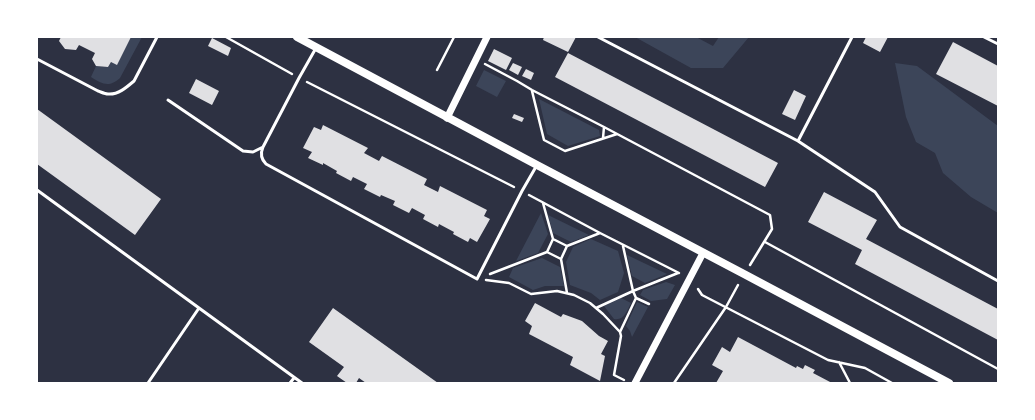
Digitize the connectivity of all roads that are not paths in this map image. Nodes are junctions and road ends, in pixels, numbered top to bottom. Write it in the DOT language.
graph roads {
  1 [pos="156,37"];
  2 [pos="297,37"];
  3 [pos="488,37"];
  4 [pos="598,37"];
  5 [pos="852,37"];
  6 [pos="984,37"];
  7 [pos="998,44"];
  8 [pos="317,47"];
  9 [pos="37,59"];
  10 [pos="168,100"];
  11 [pos="448,118"];
  12 [pos="798,141"];
  13 [pos="263,147"];
  14 [pos="536,165"];
  15 [pos="37,190"];
  16 [pos="703,253"];
  17 [pos="998,281"];
  18 [pos="199,308"];
  19 [pos="294,378"];
  20 [pos="148,383"];
  21 [pos="290,383"];
  22 [pos="302,383"];
  23 [pos="635,383"];
  24 [pos="949,383"];
  1 -- 9 [label="lane"];
  2 -- 8 [label="main road"];
  3 -- 11 [label="street"];
  4 -- 12 [label="lane"];
  5 -- 12 [label="lane"];
  6 -- 7 [label="lane"];
  8 -- 11 [label="main road"];
  8 -- 13 [label="lane"];
  10 -- 13 [label="lane"];
  11 -- 14 [label="main road"];
  12 -- 17 [label="lane"];
  13 -- 14 [label="lane"];
  14 -- 16 [label="main road"];
  15 -- 18 [label="lane"];
  16 -- 23 [label="street"];
  16 -- 24 [label="main road"];
  18 -- 19 [label="lane"];
  18 -- 20 [label="lane"];
  19 -- 21 [label="lane"];
  19 -- 22 [label="lane"];
}
